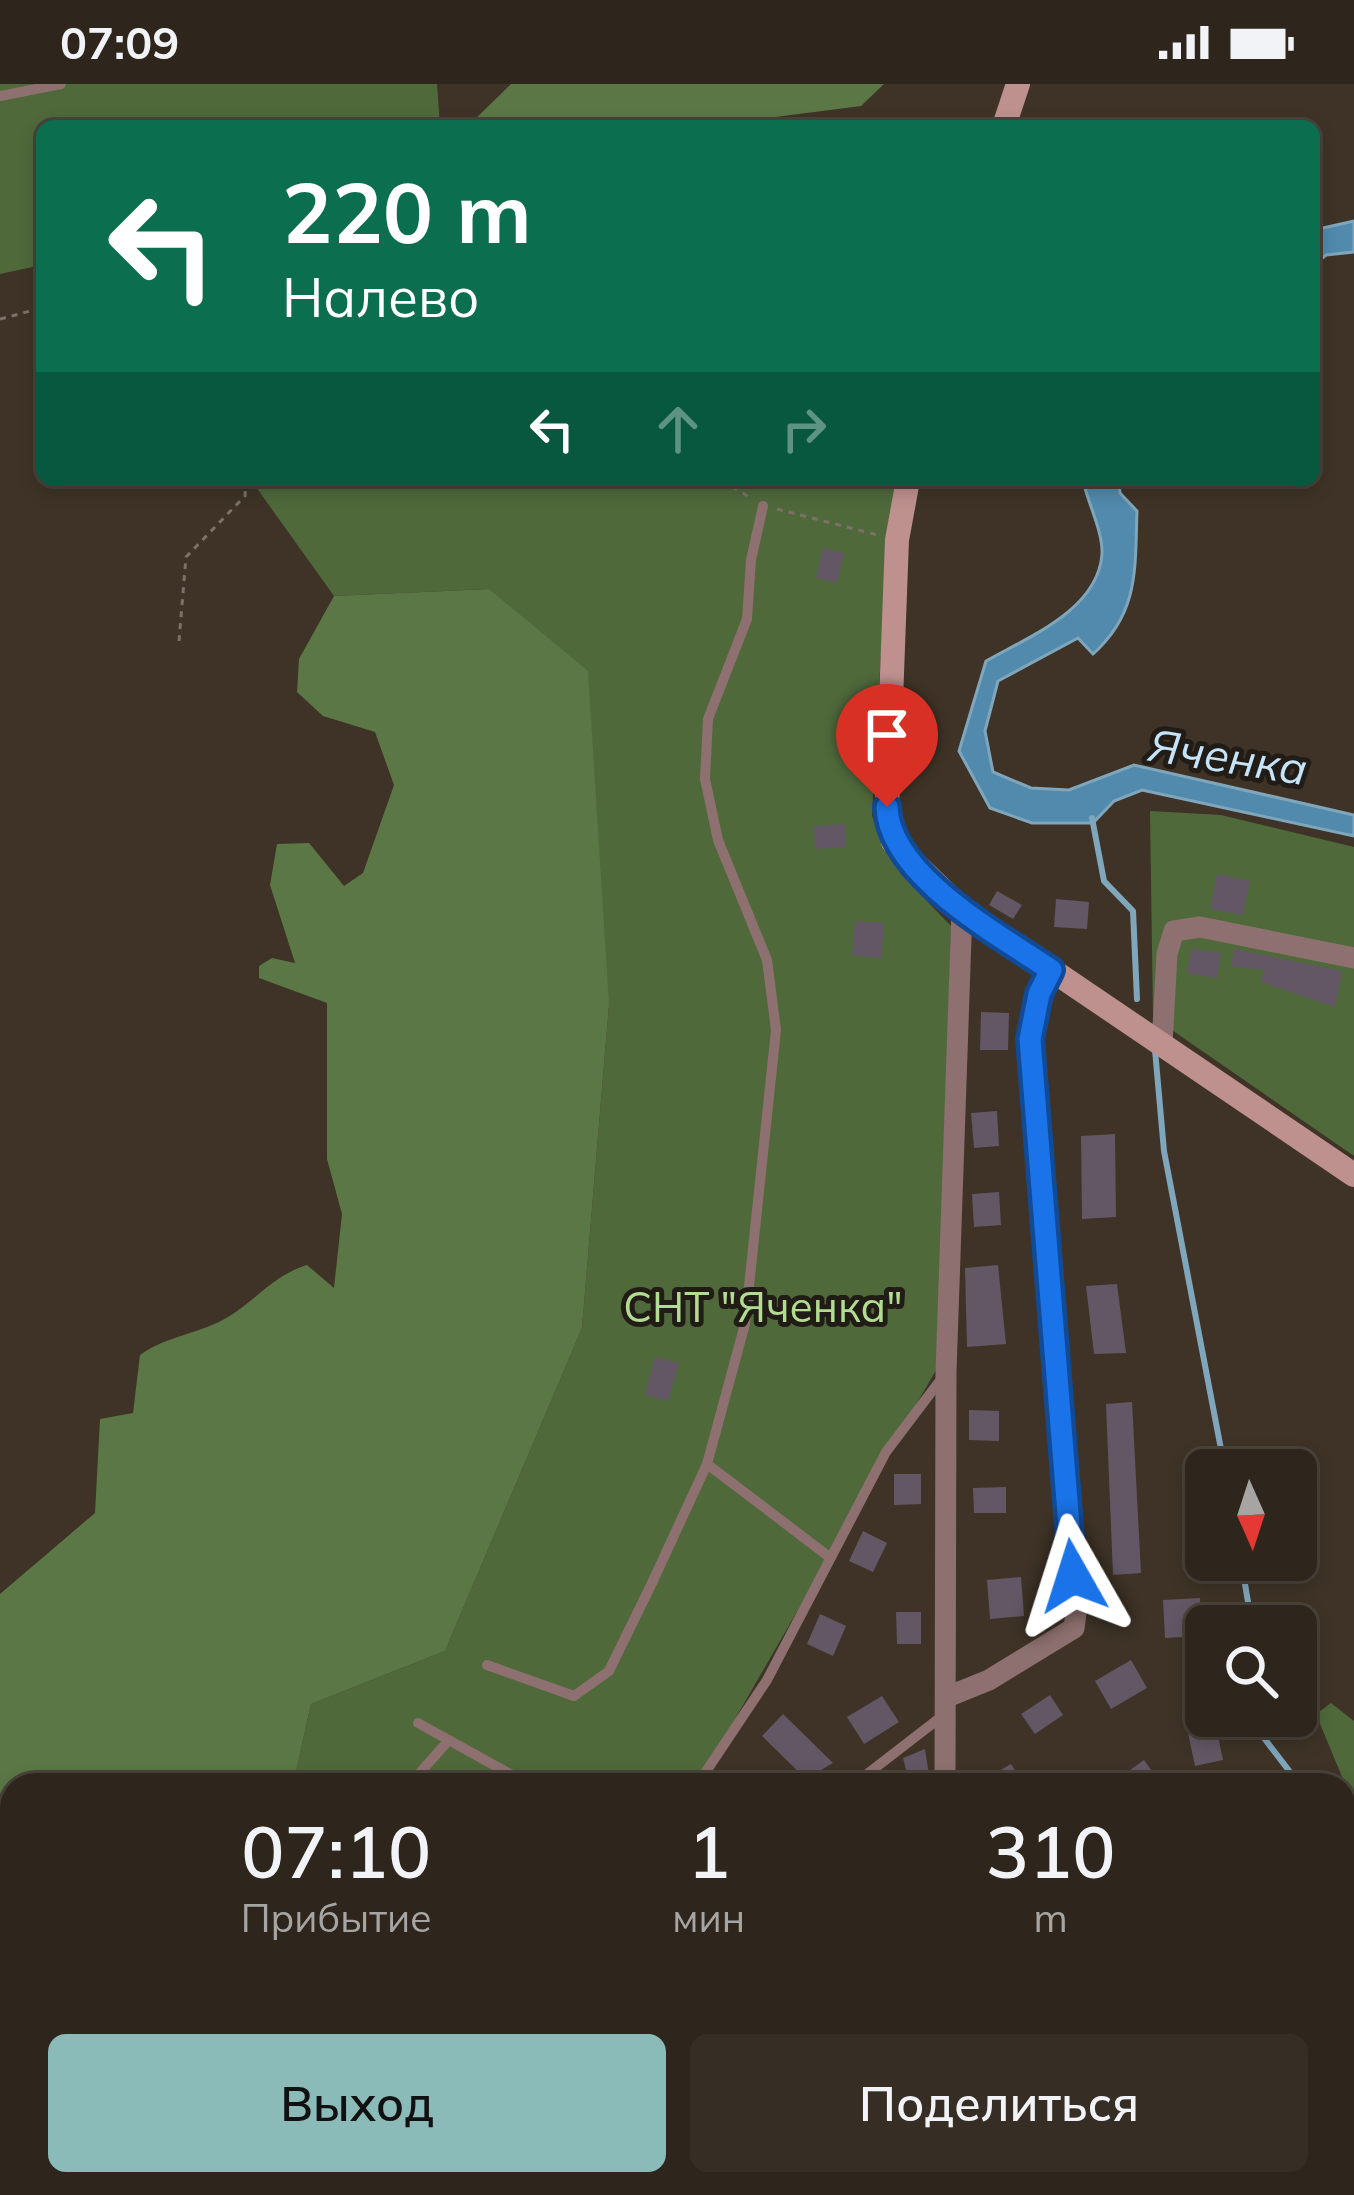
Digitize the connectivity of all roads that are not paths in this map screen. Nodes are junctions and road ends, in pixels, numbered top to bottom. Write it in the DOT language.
graph roads {
  1 [pos="61,84"];
  2 [pos="1018,84"];
  3 [pos="0,96"];
  4 [pos="1006,120"];
  5 [pos="907,486"];
  6 [pos="763,506"];
  7 [pos="962,909"];
  8 [pos="1354,958"];
  9 [pos="1051,970"];
  10 [pos="1162,1046"];
  11 [pos="1354,1175"];
  12 [pos="946,1372"];
  13 [pos="707,1464"];
  14 [pos="828,1556"];
  15 [pos="488,1665"];
  16 [pos="944,1707"];
  17 [pos="418,1724"];
  18 [pos="449,1741"];
  19 [pos="420,1773"];
  20 [pos="508,1773"];
  21 [pos="705,1773"];
  22 [pos="867,1773"];
  23 [pos="945,1773"];
  1 -- 3 [label="lane"];
  2 -- 4 [label="street"];
  5 -- 7 [label="street"];
  6 -- 13 [label="lane"];
  7 -- 9 [label="street"];
  7 -- 12 [label="street"];
  8 -- 10 [label="street"];
  9 -- 10 [label="street"];
  9 -- 16 [label="street"];
  10 -- 11 [label="street"];
  12 -- 14 [label="lane"];
  12 -- 16 [label="street"];
  13 -- 14 [label="lane"];
  13 -- 15 [label="lane"];
  14 -- 21 [label="lane"];
  16 -- 22 [label="lane"];
  16 -- 23 [label="street"];
  17 -- 18 [label="lane"];
  18 -- 19 [label="lane"];
  18 -- 20 [label="lane"];
}
